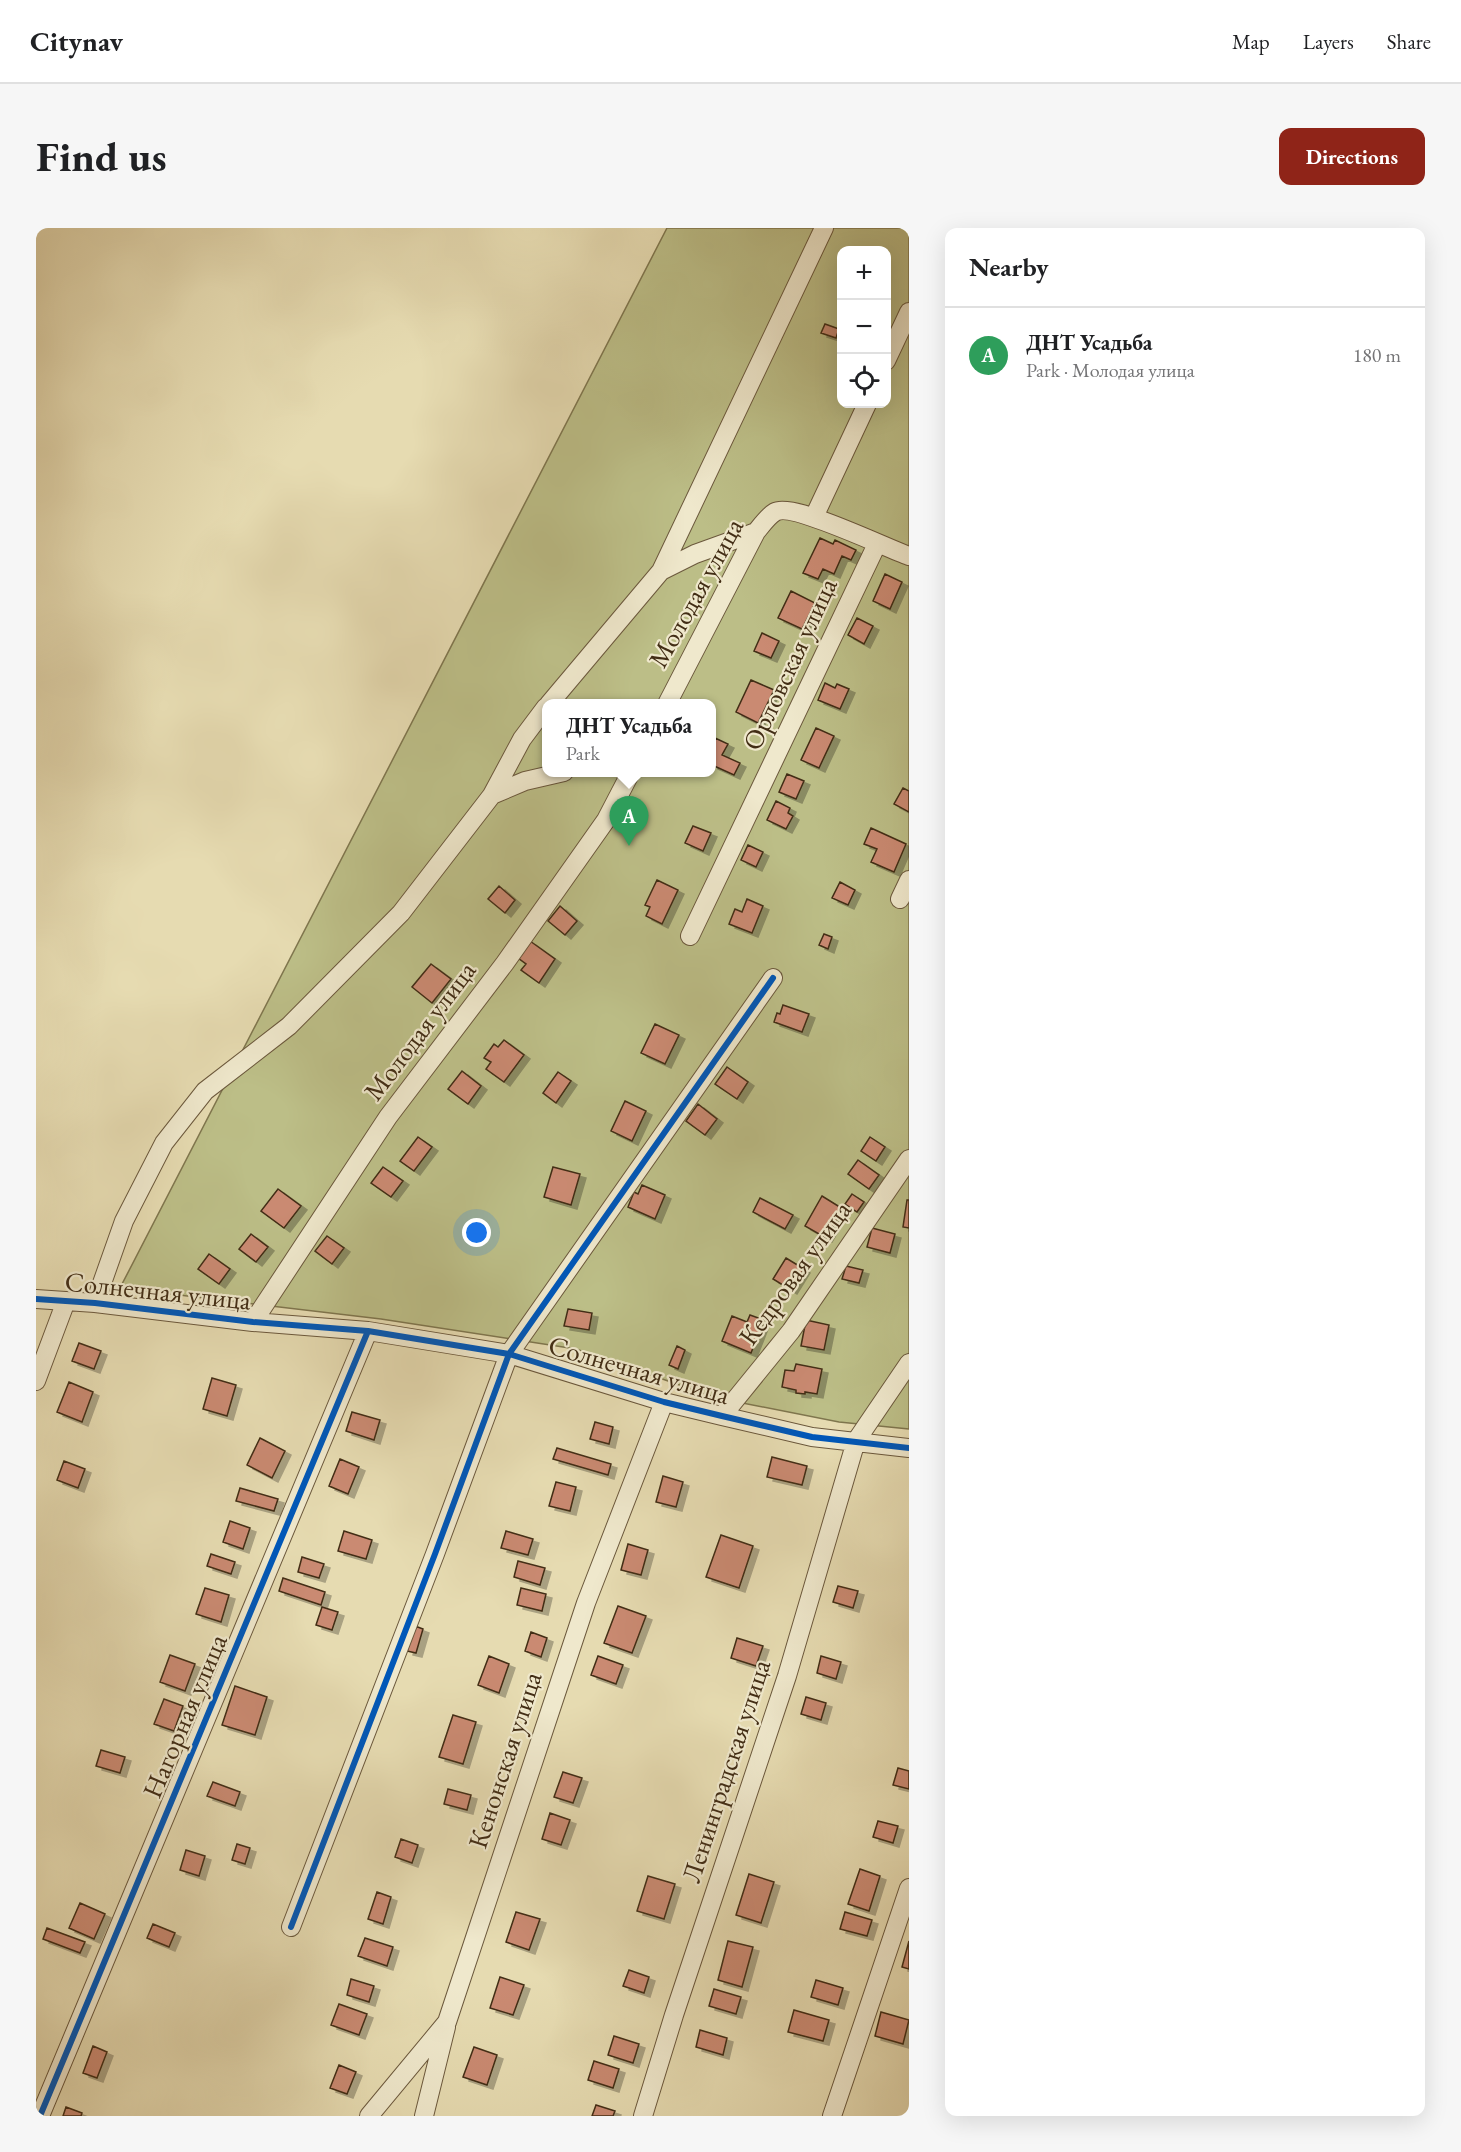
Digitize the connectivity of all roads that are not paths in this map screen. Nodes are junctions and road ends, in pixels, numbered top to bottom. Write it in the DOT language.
graph roads {
  1 [pos="824,228"];
  2 [pos="909,312"];
  3 [pos="889,354"];
  4 [pos="865,408"];
  5 [pos="814,517"];
  6 [pos="756,532"];
  7 [pos="877,544"];
  8 [pos="909,556"];
  9 [pos="661,571"];
  10 [pos="553,699"];
  11 [pos="669,699"];
  12 [pos="542,712"];
  13 [pos="542,777"];
  14 [pos="628,777"];
  15 [pos="492,795"];
  16 [pos="909,880"];
  17 [pos="900,899"];
  18 [pos="690,936"];
  19 [pos="773,978"];
  20 [pos="909,1160"];
  21 [pos="36,1299"];
  22 [pos="66,1301"];
  23 [pos="95,1303"];
  24 [pos="253,1322"];
  25 [pos="368,1331"];
  26 [pos="509,1354"];
  27 [pos="909,1363"];
  28 [pos="36,1381"];
  29 [pos="664,1402"];
  30 [pos="722,1416"];
  31 [pos="856,1441"];
  32 [pos="909,1448"];
  33 [pos="909,1888"];
  34 [pos="291,1927"];
  35 [pos="447,2022"];
  36 [pos="40,2116"];
  37 [pos="369,2116"];
  38 [pos="424,2116"];
  39 [pos="643,2116"];
  40 [pos="832,2116"];
  1 -- 9 [label="street"];
  2 -- 3 [label="street"];
  4 -- 5 [label="street"];
  5 -- 6 [label="street, Молодая улица"];
  5 -- 7 [label="street"];
  6 -- 9 [label="street"];
  6 -- 11 [label="street, Молодая улица"];
  7 -- 8 [label="street"];
  7 -- 18 [label="street, Орловская улица"];
  9 -- 10 [label="street"];
  12 -- 15 [label="street"];
  13 -- 15 [label="street"];
  14 -- 24 [label="street, Молодая улица"];
  15 -- 23 [label="street"];
  16 -- 17 [label="street"];
  19 -- 26 [label="street"];
  20 -- 30 [label="street, Кедровая улица"];
  21 -- 22 [label="street, Солнечная улица"];
  22 -- 23 [label="street, Солнечная улица"];
  22 -- 28 [label="street"];
  23 -- 24 [label="street, Солнечная улица"];
  24 -- 25 [label="street, Солнечная улица"];
  25 -- 26 [label="street, Солнечная улица"];
  25 -- 36 [label="street, Нагорная улица"];
  26 -- 29 [label="street, Солнечная улица"];
  26 -- 34 [label="street"];
  27 -- 31 [label="street, Ленинградская улица"];
  29 -- 30 [label="street, Солнечная улица"];
  29 -- 35 [label="street, Кенонская улица"];
  30 -- 31 [label="street, Солнечная улица"];
  31 -- 32 [label="street, Солнечная улица"];
  31 -- 39 [label="street, Ленинградская улица"];
  33 -- 40 [label="street"];
  35 -- 37 [label="street, Кенонская улица"];
  35 -- 38 [label="street"];
}
